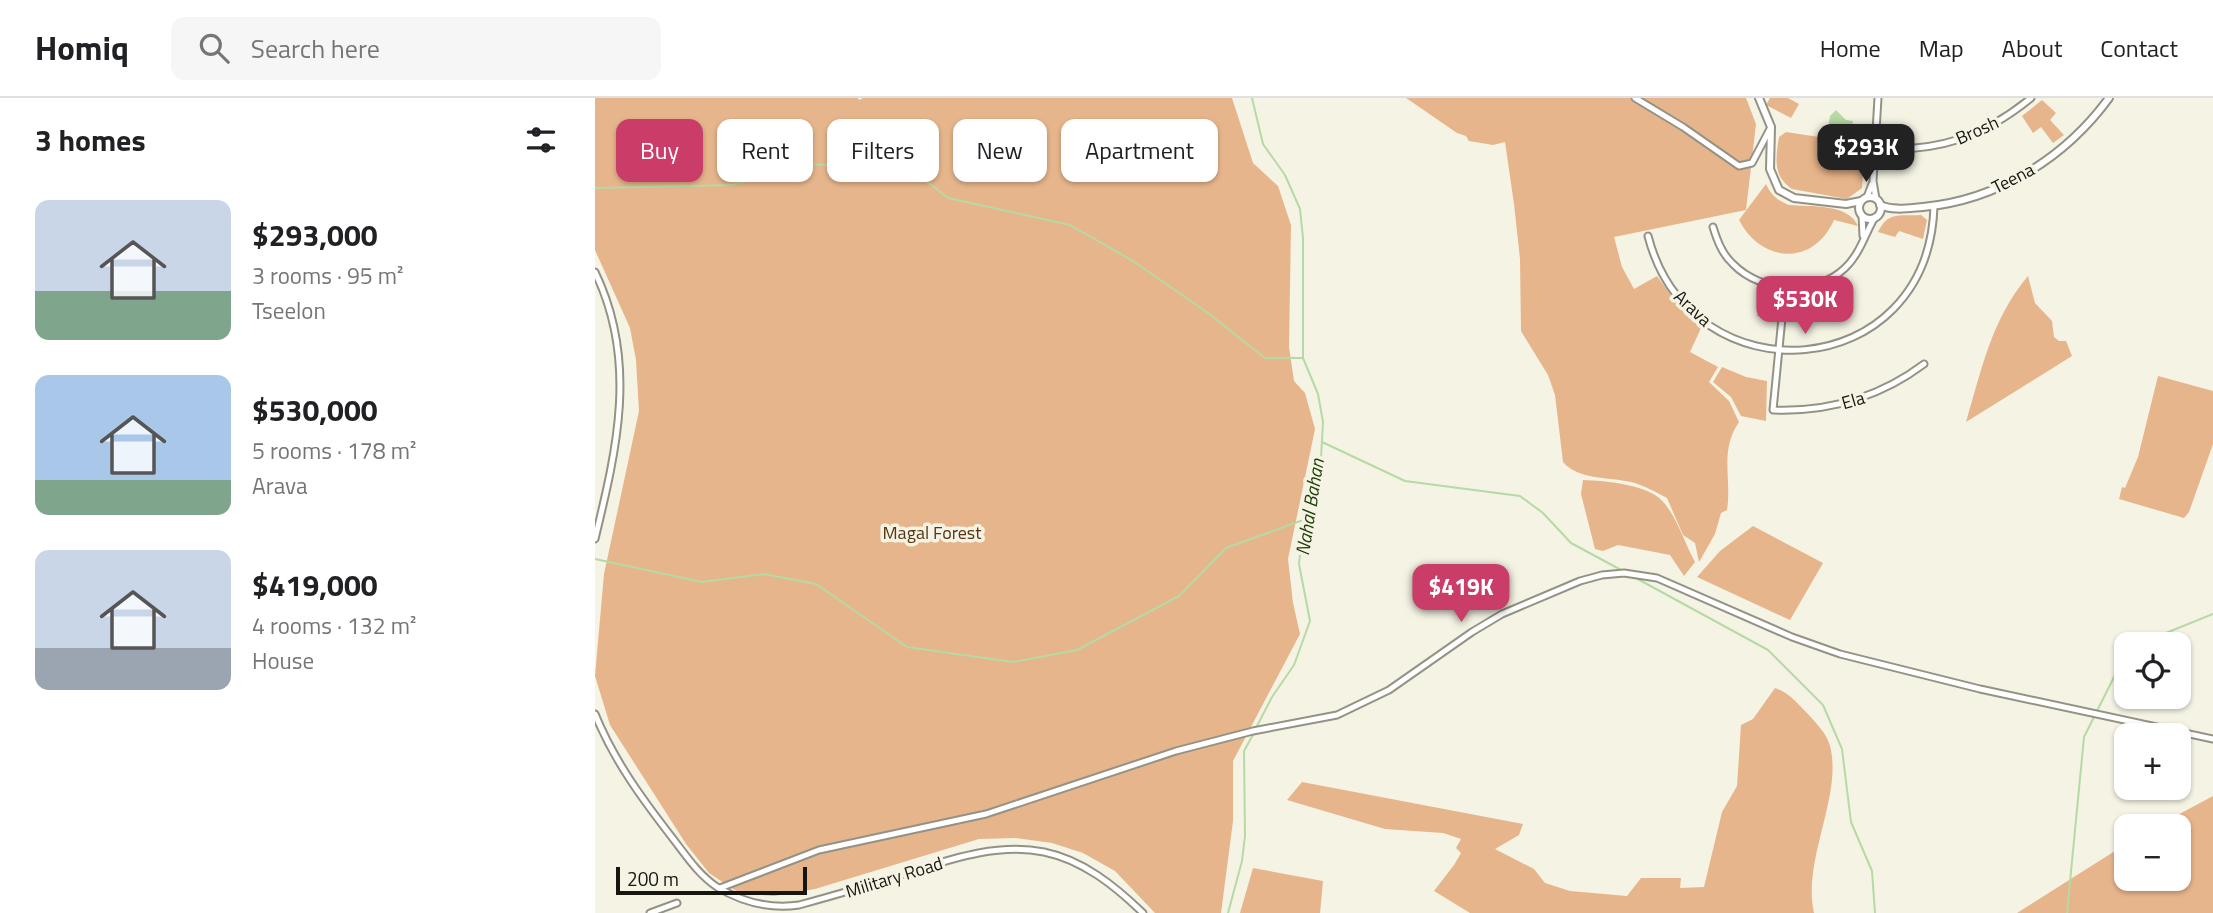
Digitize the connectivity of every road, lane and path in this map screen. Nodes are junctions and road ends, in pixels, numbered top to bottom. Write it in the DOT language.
graph roads {
  1 [pos="1635,98"];
  2 [pos="1759,98"];
  3 [pos="1878,98"];
  4 [pos="2031,98"];
  5 [pos="2109,98"];
  6 [pos="1770,127"];
  7 [pos="1875,148"];
  8 [pos="1873,181"];
  9 [pos="1864,199"];
  10 [pos="1878,202"];
  11 [pos="1846,204"];
  12 [pos="1934,206"];
  13 [pos="1892,208"];
  14 [pos="1861,214"];
  15 [pos="1877,215"];
  16 [pos="1713,227"];
  17 [pos="1648,236"];
  18 [pos="1864,239"];
  19 [pos="595,272"];
  20 [pos="1785,287"];
  21 [pos="1779,350"];
  22 [pos="1924,364"];
  23 [pos="595,539"];
  24 [pos="595,714"];
  25 [pos="2213,739"];
  26 [pos="720,888"];
  27 [pos="677,903"];
  28 [pos="649,913"];
  29 [pos="1143,913"];
  1 -- 6 [label="street"];
  2 -- 6 [label="street"];
  3 -- 7 [label="street"];
  4 -- 7 [label="street, Brosh"];
  5 -- 12 [label="street, Teena"];
  6 -- 11 [label="street"];
  7 -- 8 [label="street"];
  8 -- 9 [label="street"];
  8 -- 10 [label="street"];
  9 -- 10 [label="street"];
  9 -- 11 [label="street"];
  9 -- 14 [label="street"];
  10 -- 13 [label="street, Teena"];
  10 -- 15 [label="street"];
  11 -- 14 [label="street"];
  12 -- 13 [label="street, Teena"];
  12 -- 21 [label="street, Arava"];
  13 -- 15 [label="street, Teena"];
  14 -- 15 [label="street"];
  14 -- 18 [label="street"];
  15 -- 18 [label="street"];
  16 -- 20 [label="street"];
  17 -- 21 [label="street, Arava"];
  18 -- 20 [label="street"];
  19 -- 23 [label="street"];
  20 -- 21 [label="street"];
  21 -- 22 [label="street, Ela"];
  24 -- 26 [label="street, Military Road"];
  25 -- 26 [label="street"];
  26 -- 29 [label="street, Military Road"];
  27 -- 28 [label="street"];
}
